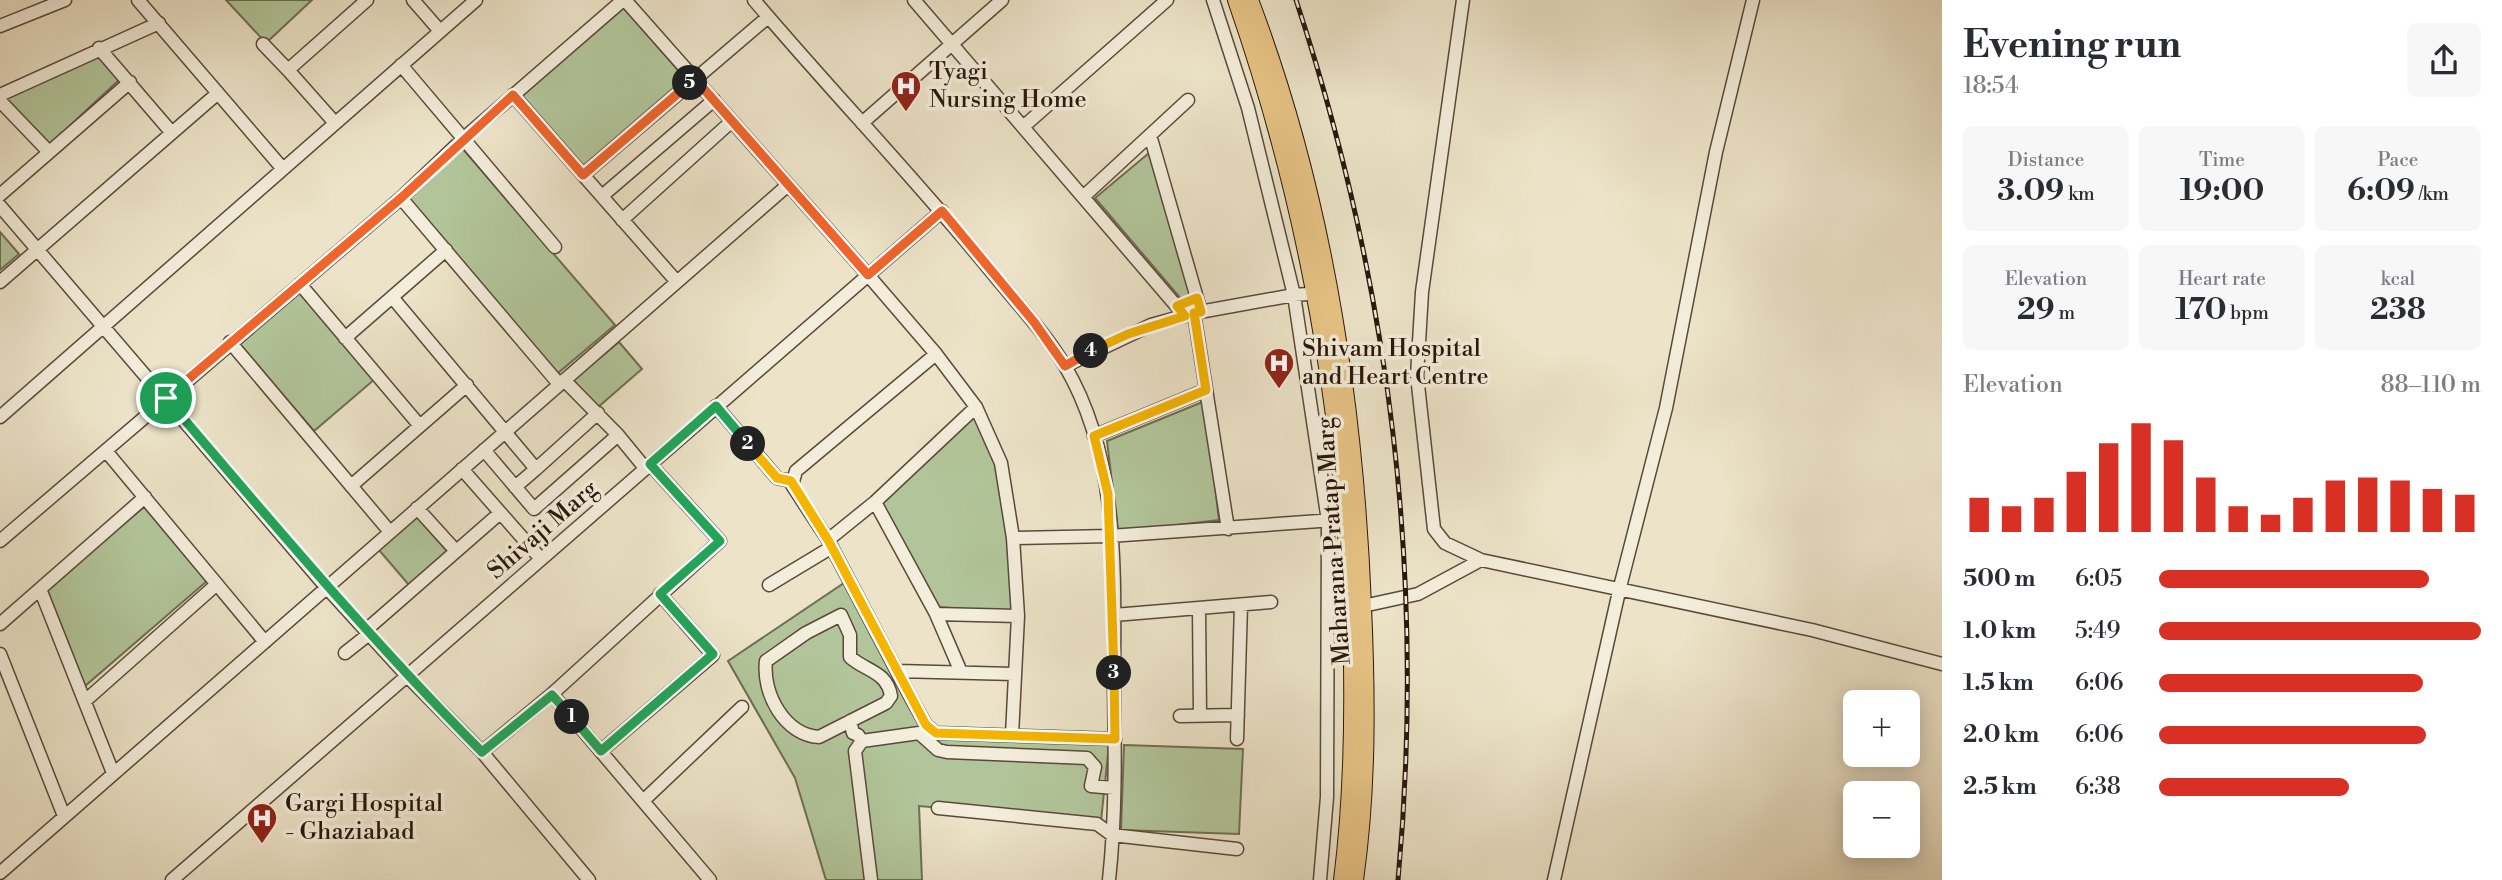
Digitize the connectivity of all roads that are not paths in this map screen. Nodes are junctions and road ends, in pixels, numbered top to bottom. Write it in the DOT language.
graph roads {
  1 [pos="65,0"];
  2 [pos="138,0"];
  3 [pos="367,0"];
  4 [pos="413,0"];
  5 [pos="476,0"];
  6 [pos="624,0"];
  7 [pos="754,0"];
  8 [pos="914,0"];
  9 [pos="1002,0"];
  10 [pos="1167,0"];
  11 [pos="1213,0"];
  12 [pos="1236,0"];
  13 [pos="1250,0"];
  14 [pos="1463,0"];
  15 [pos="1753,0"];
  16 [pos="768,16"];
  17 [pos="159,23"];
  18 [pos="0,26"];
  19 [pos="440,31"];
  20 [pos="263,44"];
  21 [pos="952,44"];
  22 [pos="99,48"];
  23 [pos="401,65"];
  24 [pos="288,69"];
  25 [pos="695,79"];
  26 [pos="130,82"];
  27 [pos="218,93"];
  28 [pos="0,95"];
  29 [pos="513,95"];
  30 [pos="714,100"];
  31 [pos="1188,100"];
  32 [pos="0,101"];
  33 [pos="732,121"];
  34 [pos="335,123"];
  35 [pos="862,123"];
  36 [pos="1023,127"];
  37 [pos="172,133"];
  38 [pos="1150,135"];
  39 [pos="463,139"];
  40 [pos="49,152"];
  41 [pos="283,169"];
  42 [pos="583,175"];
  43 [pos="788,184"];
  44 [pos="0,195"];
  45 [pos="602,196"];
  46 [pos="1083,197"];
  47 [pos="401,198"];
  48 [pos="0,206"];
  49 [pos="942,211"];
  50 [pos="622,220"];
  51 [pos="555,247"];
  52 [pos="38,250"];
  53 [pos="446,250"];
  54 [pos="868,275"];
  55 [pos="0,282"];
  56 [pos="677,282"];
  57 [pos="300,284"];
  58 [pos="1322,293"];
  59 [pos="1294,295"];
  60 [pos="392,297"];
  61 [pos="1197,298"];
  62 [pos="1189,312"];
  63 [pos="104,325"];
  64 [pos="345,338"];
  65 [pos="230,342"];
  66 [pos="936,354"];
  67 [pos="1065,366"];
  68 [pos="561,382"];
  69 [pos="467,384"];
  70 [pos="1206,390"];
  71 [pos="166,398"];
  72 [pos="716,406"];
  73 [pos="976,407"];
  74 [pos="598,414"];
  75 [pos="0,417"];
  76 [pos="420,426"];
  77 [pos="506,431"];
  78 [pos="618,435"];
  79 [pos="1094,436"];
  80 [pos="106,450"];
  81 [pos="484,450"];
  82 [pos="648,466"];
  83 [pos="462,469"];
  84 [pos="536,469"];
  85 [pos="791,481"];
  86 [pos="351,486"];
  87 [pos="515,486"];
  88 [pos="145,497"];
  89 [pos="874,502"];
  90 [pos="417,508"];
  91 [pos="500,513"];
  92 [pos="1346,519"];
  93 [pos="1328,521"];
  94 [pos="1228,529"];
  95 [pos="390,532"];
  96 [pos="1110,536"];
  97 [pos="1013,538"];
  98 [pos="0,541"];
  99 [pos="830,543"];
  100 [pos="456,551"];
  101 [pos="541,559"];
  102 [pos="1481,560"];
  103 [pos="217,584"];
  104 [pos="769,584"];
  105 [pos="1620,587"];
  106 [pos="327,588"];
  107 [pos="40,589"];
  108 [pos="660,594"];
  109 [pos="1271,603"];
  110 [pos="1241,605"];
  111 [pos="1363,606"];
  112 [pos="1199,608"];
  113 [pos="936,614"];
  114 [pos="1114,615"];
  115 [pos="1018,616"];
  116 [pos="0,624"];
  117 [pos="367,632"];
  118 [pos="265,642"];
  119 [pos="345,653"];
  120 [pos="0,654"];
  121 [pos="1942,664"];
  122 [pos="897,671"];
  123 [pos="961,672"];
  124 [pos="1014,674"];
  125 [pos="408,677"];
  126 [pos="552,695"];
  127 [pos="85,701"];
  128 [pos="742,707"];
  129 [pos="1200,715"];
  130 [pos="1238,715"];
  131 [pos="1180,716"];
  132 [pos="850,722"];
  133 [pos="1012,735"];
  134 [pos="1115,739"];
  135 [pos="1237,740"];
  136 [pos="862,741"];
  137 [pos="601,751"];
  138 [pos="482,752"];
  139 [pos="113,773"];
  140 [pos="1114,788"];
  141 [pos="643,801"];
  142 [pos="938,808"];
  143 [pos="64,816"];
  144 [pos="1112,835"];
  145 [pos="1237,849"];
  146 [pos="3,871"];
  147 [pos="172,880"];
  148 [pos="589,880"];
  149 [pos="710,880"];
  150 [pos="871,880"];
  151 [pos="1109,880"];
  152 [pos="1320,880"];
  153 [pos="1342,880"];
  154 [pos="1355,880"];
  155 [pos="1554,880"];
  1 -- 18 [label="street"];
  2 -- 17 [label="street"];
  3 -- 24 [label="street"];
  4 -- 19 [label="street"];
  5 -- 19 [label="street"];
  6 -- 25 [label="street"];
  6 -- 29 [label="street"];
  7 -- 16 [label="street"];
  8 -- 21 [label="street"];
  9 -- 21 [label="street"];
  10 -- 36 [label="street"];
  11 -- 59 [label="street"];
  12 -- 58 [label="main road, Maharana Pratap Marg"];
  13 -- 58 [label="main road, Maharana Pratap Marg"];
  14 -- 102 [label="street"];
  15 -- 105 [label="street"];
  16 -- 25 [label="street"];
  16 -- 35 [label="street"];
  17 -- 22 [label="street"];
  17 -- 27 [label="street"];
  19 -- 23 [label="street"];
  20 -- 24 [label="street"];
  21 -- 35 [label="street"];
  21 -- 36 [label="street"];
  22 -- 26 [label="street"];
  22 -- 28 [label="street"];
  23 -- 34 [label="street"];
  23 -- 39 [label="street"];
  24 -- 34 [label="street"];
  25 -- 30 [label="street"];
  25 -- 42 [label="street"];
  26 -- 37 [label="street"];
  26 -- 40 [label="street"];
  27 -- 37 [label="street"];
  27 -- 41 [label="street"];
  29 -- 39 [label="street"];
  29 -- 42 [label="street"];
  30 -- 33 [label="street"];
  30 -- 45 [label="street"];
  31 -- 38 [label="street"];
  32 -- 40 [label="street"];
  33 -- 43 [label="street"];
  33 -- 50 [label="street"];
  34 -- 41 [label="street"];
  35 -- 49 [label="street"];
  36 -- 46 [label="street"];
  37 -- 52 [label="street"];
  38 -- 46 [label="street"];
  38 -- 61 [label="street"];
  39 -- 47 [label="street"];
  39 -- 51 [label="street"];
  40 -- 44 [label="street"];
  41 -- 63 [label="street"];
  42 -- 45 [label="street"];
  43 -- 54 [label="street"];
  43 -- 56 [label="street"];
  45 -- 50 [label="street"];
  46 -- 62 [label="street"];
  47 -- 53 [label="street"];
  47 -- 57 [label="street"];
  48 -- 52 [label="street"];
  49 -- 54 [label="street, Shivaji Marg"];
  49 -- 67 [label="street"];
  50 -- 56 [label="street"];
  52 -- 55 [label="street"];
  52 -- 63 [label="street"];
  53 -- 60 [label="street"];
  53 -- 68 [label="street"];
  54 -- 66 [label="street"];
  54 -- 72 [label="street, Shivaji Marg"];
  56 -- 68 [label="street"];
  57 -- 64 [label="street"];
  57 -- 65 [label="street"];
  58 -- 59 [label="street"];
  58 -- 92 [label="main road, Maharana Pratap Marg"];
  58 -- 111 [label="main road, Maharana Pratap Marg"];
  59 -- 62 [label="street"];
  59 -- 93 [label="street"];
  60 -- 64 [label="street"];
  60 -- 69 [label="street"];
  61 -- 62 [label="street"];
  61 -- 62 [label="street"];
  62 -- 67 [label="street"];
  62 -- 70 [label="street"];
  63 -- 71 [label="street"];
  63 -- 75 [label="street"];
  64 -- 76 [label="street"];
  65 -- 71 [label="street"];
  65 -- 86 [label="street"];
  66 -- 73 [label="street"];
  66 -- 85 [label="street"];
  67 -- 79 [label="street"];
  68 -- 74 [label="street"];
  68 -- 77 [label="street"];
  69 -- 76 [label="street"];
  69 -- 77 [label="street"];
  70 -- 79 [label="street"];
  70 -- 94 [label="street"];
  71 -- 80 [label="street"];
  71 -- 106 [label="street"];
  72 -- 82 [label="street, Shivaji Marg"];
  72 -- 85 [label="street"];
  73 -- 89 [label="street"];
  73 -- 97 [label="street"];
  74 -- 78 [label="street"];
  74 -- 84 [label="street"];
  76 -- 86 [label="street"];
  77 -- 81 [label="street"];
  77 -- 84 [label="street"];
  78 -- 82 [label="street"];
  78 -- 87 [label="street"];
  79 -- 96 [label="street"];
  80 -- 88 [label="street"];
  80 -- 98 [label="street"];
  81 -- 83 [label="street"];
  81 -- 87 [label="street"];
  82 -- 101 [label="street, Shivaji Marg"];
  82 -- 108 [label="street"];
  83 -- 90 [label="street"];
  83 -- 91 [label="street"];
  84 -- 87 [label="street"];
  85 -- 99 [label="street"];
  86 -- 95 [label="street"];
  88 -- 103 [label="street"];
  88 -- 107 [label="street"];
  89 -- 99 [label="street"];
  89 -- 113 [label="street"];
  90 -- 95 [label="street"];
  90 -- 100 [label="street"];
  91 -- 100 [label="street"];
  91 -- 101 [label="street"];
  92 -- 93 [label="street"];
  92 -- 153 [label="main road, Maharana Pratap Marg"];
  93 -- 94 [label="street"];
  93 -- 152 [label="street"];
  94 -- 96 [label="street"];
  95 -- 106 [label="street"];
  96 -- 97 [label="street"];
  96 -- 114 [label="street"];
  97 -- 115 [label="street"];
  99 -- 104 [label="street"];
  99 -- 122 [label="street"];
  100 -- 117 [label="street"];
  101 -- 125 [label="street, Shivaji Marg"];
  102 -- 105 [label="street"];
  102 -- 111 [label="street"];
  103 -- 118 [label="street"];
  103 -- 127 [label="street"];
  105 -- 121 [label="street"];
  105 -- 155 [label="street"];
  106 -- 117 [label="street"];
  106 -- 118 [label="street"];
  107 -- 116 [label="street"];
  107 -- 127 [label="street"];
  108 -- 126 [label="street"];
  108 -- 137 [label="street"];
  109 -- 110 [label="street"];
  110 -- 112 [label="street"];
  110 -- 130 [label="street"];
  111 -- 154 [label="main road, Maharana Pratap Marg"];
  112 -- 114 [label="street"];
  112 -- 129 [label="street"];
  113 -- 115 [label="street"];
  113 -- 123 [label="street"];
  114 -- 134 [label="street"];
  115 -- 124 [label="street"];
  117 -- 119 [label="street"];
  117 -- 125 [label="street"];
  118 -- 139 [label="street"];
  120 -- 143 [label="street"];
  122 -- 123 [label="street"];
  122 -- 133 [label="street"];
  123 -- 124 [label="street"];
  124 -- 133 [label="street"];
  125 -- 138 [label="street"];
  125 -- 147 [label="street, Shivaji Marg"];
  126 -- 137 [label="street"];
  126 -- 138 [label="street"];
  127 -- 139 [label="street"];
  128 -- 141 [label="street"];
  129 -- 130 [label="street"];
  129 -- 131 [label="street"];
  130 -- 135 [label="street"];
  132 -- 132 [label="street"];
  132 -- 136 [label="street"];
  133 -- 134 [label="street"];
  134 -- 140 [label="street"];
  136 -- 140 [label="street"];
  136 -- 150 [label="street"];
  137 -- 141 [label="street"];
  138 -- 148 [label="street"];
  139 -- 143 [label="street"];
  140 -- 144 [label="street"];
  141 -- 149 [label="street"];
  142 -- 144 [label="street"];
  143 -- 146 [label="street"];
  144 -- 145 [label="street"];
  144 -- 151 [label="street"];
}
